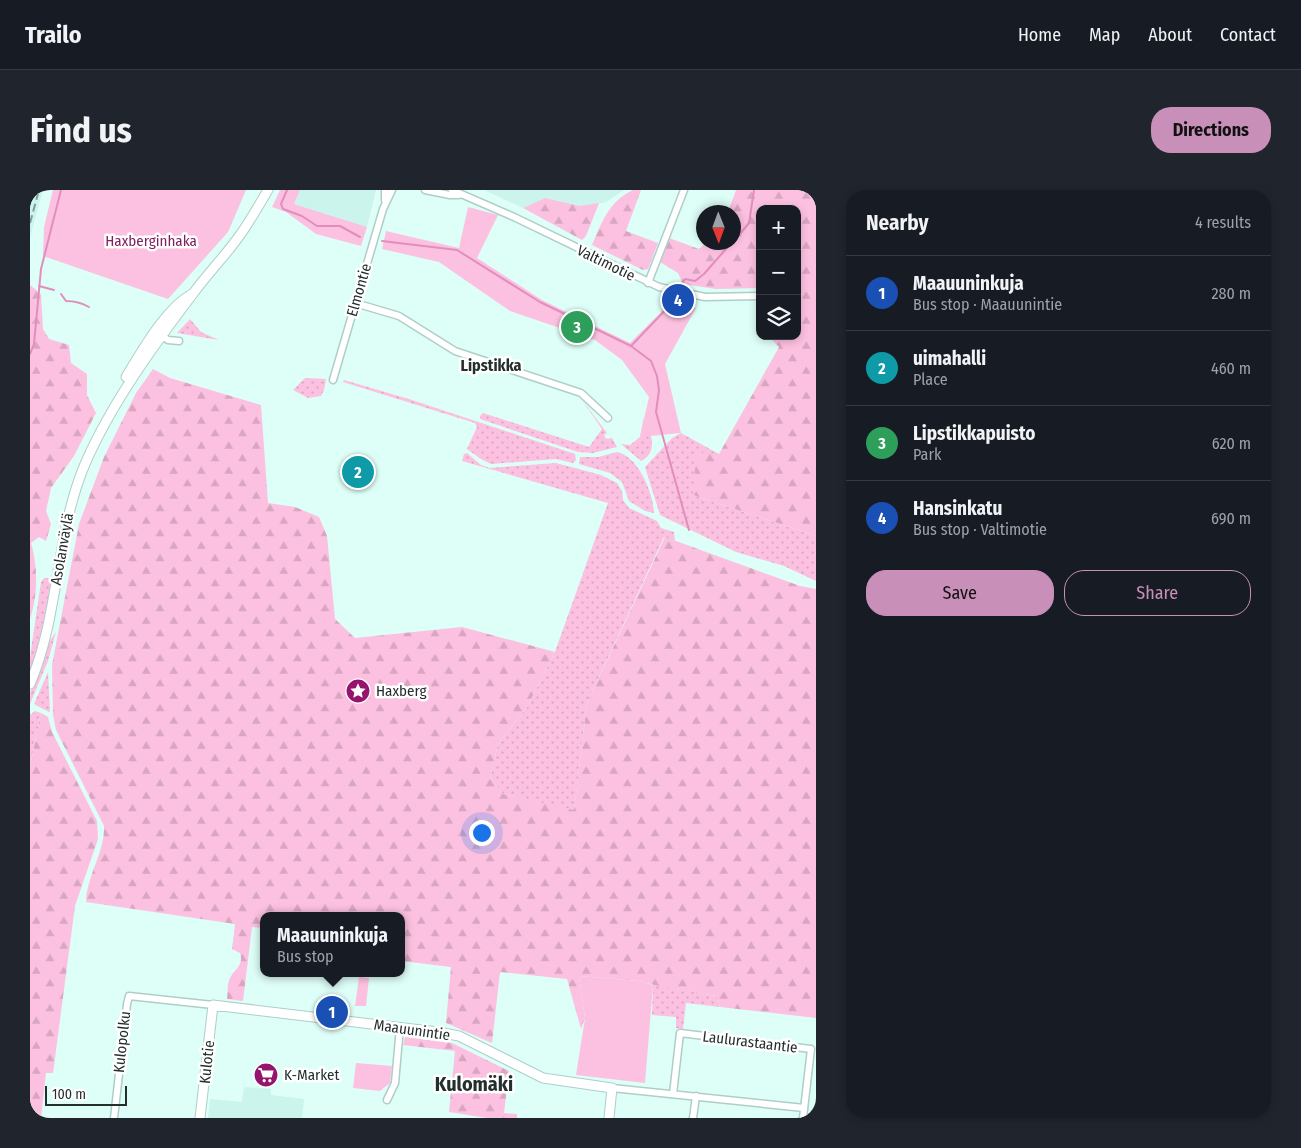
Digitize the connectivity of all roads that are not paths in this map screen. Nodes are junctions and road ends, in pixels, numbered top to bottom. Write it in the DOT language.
graph roads {
  1 [pos="263,190"];
  2 [pos="268,190"];
  3 [pos="385,190"];
  4 [pos="392,190"];
  5 [pos="425,190"];
  6 [pos="452,190"];
  7 [pos="684,190"];
  8 [pos="460,195"];
  9 [pos="386,200"];
  10 [pos="257,207"];
  11 [pos="648,284"];
  12 [pos="756,296"];
  13 [pos="355,303"];
  14 [pos="333,380"];
  15 [pos="608,418"];
  16 [pos="30,684"];
  17 [pos="130,996"];
  18 [pos="213,1005"];
  19 [pos="400,1027"];
  20 [pos="612,1088"];
  21 [pos="673,1094"];
  22 [pos="696,1096"];
  23 [pos="387,1100"];
  24 [pos="804,1108"];
  25 [pos="114,1118"];
  26 [pos="200,1118"];
  27 [pos="609,1118"];
  28 [pos="693,1118"];
  29 [pos="803,1118"];
  1 -- 10 [label="main road, Asolanväylä"];
  2 -- 10 [label="main road, Asolanväylä"];
  3 -- 9 [label="street, Elmontie"];
  4 -- 9 [label="street, Elmontie"];
  5 -- 8 [label="street, Valtimotie"];
  6 -- 8 [label="street, Valtimotie"];
  7 -- 11 [label="street"];
  8 -- 11 [label="street, Valtimotie"];
  9 -- 13 [label="street, Elmontie"];
  10 -- 16 [label="main road, Asolanväylä"];
  11 -- 12 [label="street, Valtimotie"];
  13 -- 14 [label="street, Elmontie"];
  13 -- 15 [label="street"];
  17 -- 18 [label="street, Maauunintie"];
  17 -- 25 [label="street, Kulopolku"];
  18 -- 19 [label="main road, Maauunintie"];
  18 -- 26 [label="main road, Kulotie"];
  19 -- 20 [label="main road, Maauunintie"];
  19 -- 23 [label="street"];
  20 -- 21 [label="street, Maauunintie"];
  20 -- 27 [label="main road"];
  21 -- 22 [label="street, Maauunintie"];
  21 -- 24 [label="street, Laulurastaantie"];
  22 -- 24 [label="street, Maauunintie"];
  22 -- 28 [label="street"];
  24 -- 29 [label="street, Laulurastaantie"];
}
